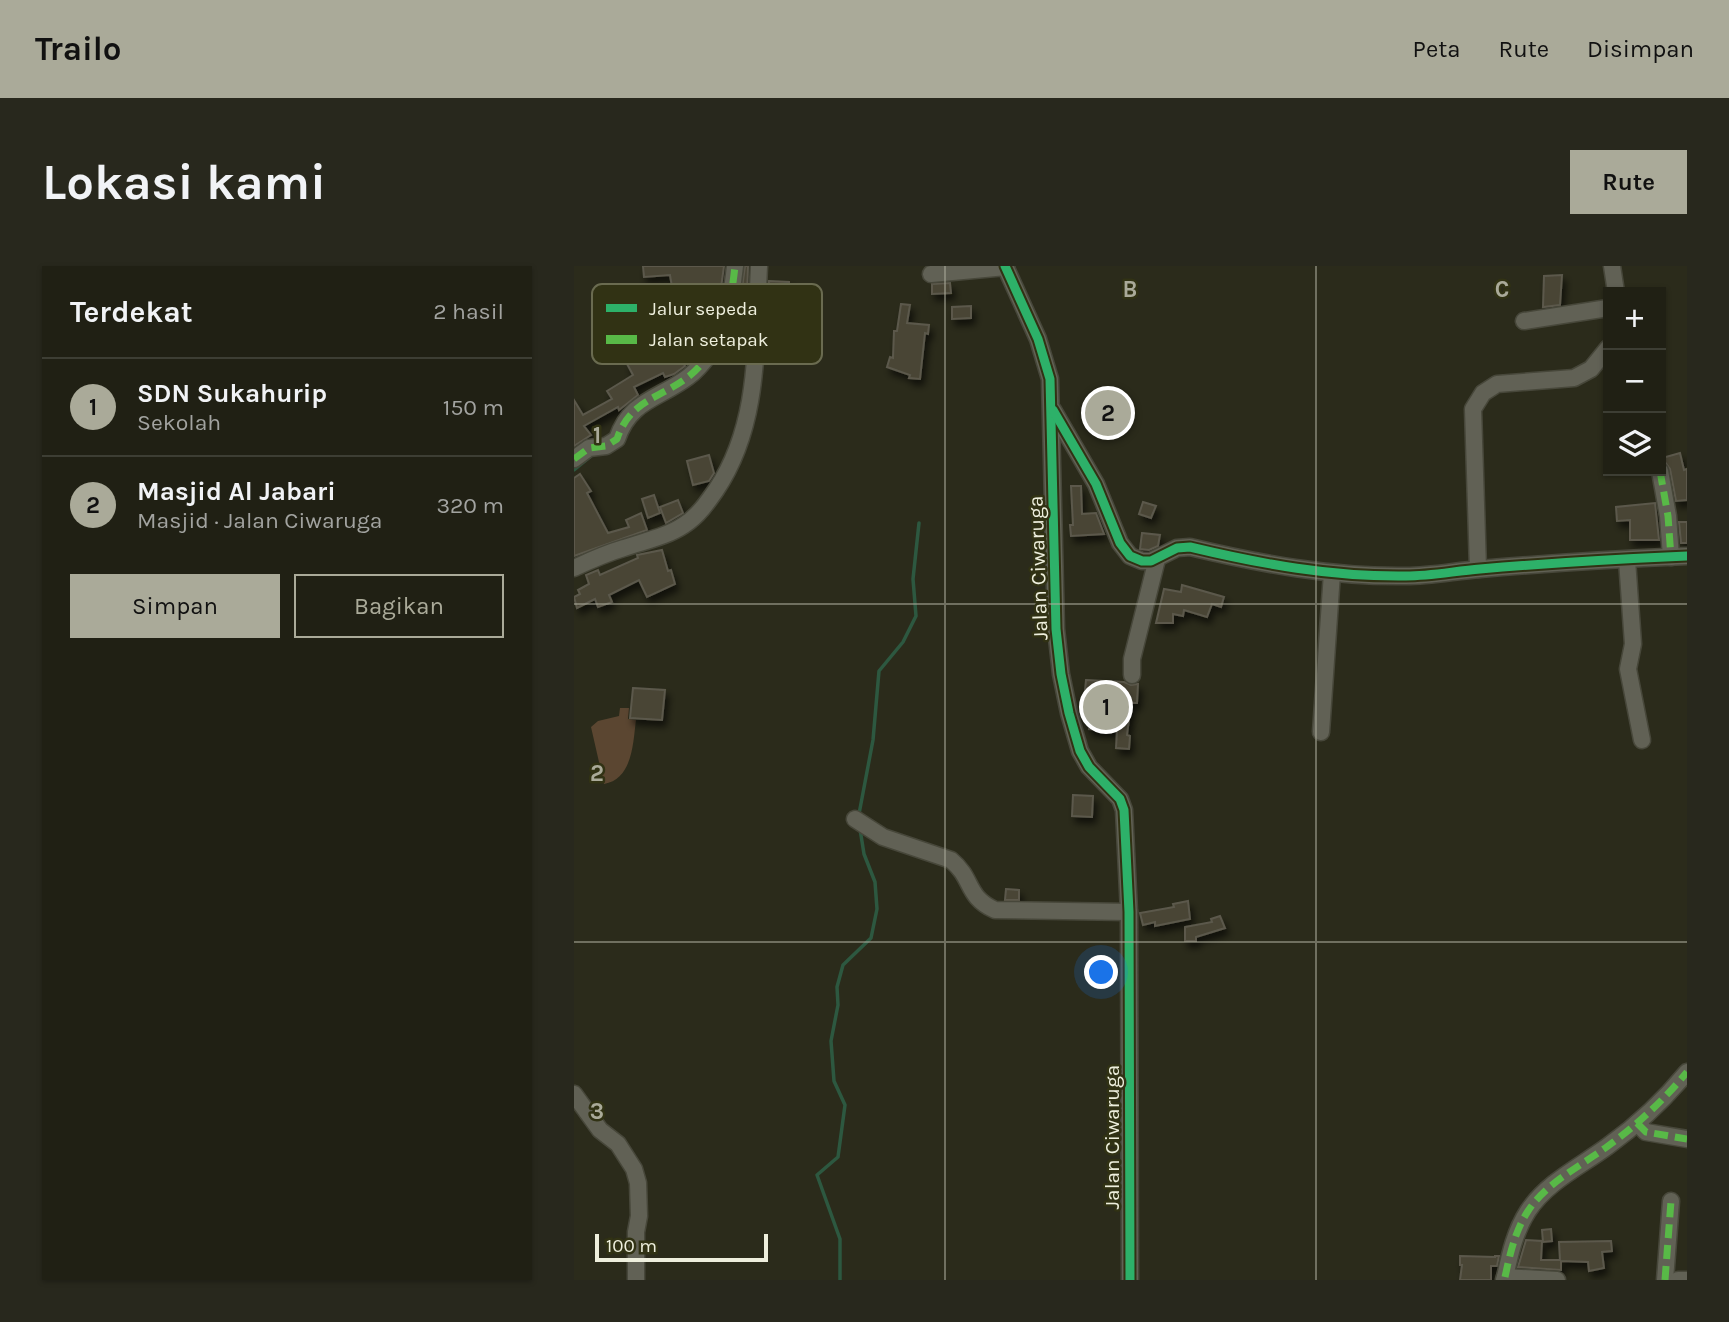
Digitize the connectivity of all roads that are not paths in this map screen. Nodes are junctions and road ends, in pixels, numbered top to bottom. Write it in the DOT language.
graph roads {
  1 [pos="735,266"];
  2 [pos="759,266"];
  3 [pos="1612,266"];
  4 [pos="1005,267"];
  5 [pos="931,274"];
  6 [pos="733,284"];
  7 [pos="758,284"];
  8 [pos="1615,287"];
  9 [pos="1603,309"];
  10 [pos="1524,321"];
  11 [pos="1606,350"];
  12 [pos="700,364"];
  13 [pos="753,364"];
  14 [pos="1052,407"];
  15 [pos="574,458"];
  16 [pos="1661,476"];
  17 [pos="1679,556"];
  18 [pos="1157,559"];
  19 [pos="1627,560"];
  20 [pos="574,568"];
  21 [pos="1478,569"];
  22 [pos="1332,573"];
  23 [pos="1132,675"];
  24 [pos="1321,732"];
  25 [pos="1642,740"];
  26 [pos="855,819"];
  27 [pos="1129,912"];
  28 [pos="1687,1072"];
  29 [pos="574,1094"];
  30 [pos="1637,1123"];
  31 [pos="1687,1139"];
  32 [pos="1671,1201"];
  33 [pos="1504,1278"];
  34 [pos="636,1280"];
  35 [pos="1130,1280"];
  36 [pos="1557,1280"];
  37 [pos="1665,1280"];
  38 [pos="1678,1280"];
  39 [pos="1687,1280"];
  1 -- 6 [label="street"];
  2 -- 7 [label="street"];
  3 -- 8 [label="street"];
  4 -- 5 [label="street"];
  4 -- 14 [label="street, Jalan Ciwaruga"];
  9 -- 10 [label="street"];
  11 -- 21 [label="street"];
  12 -- 15 [label="street"];
  13 -- 20 [label="street"];
  14 -- 18 [label="street"];
  14 -- 27 [label="street, Jalan Ciwaruga"];
  16 -- 17 [label="street"];
  17 -- 19 [label="street"];
  18 -- 22 [label="street"];
  18 -- 23 [label="street"];
  19 -- 21 [label="street"];
  19 -- 25 [label="street"];
  21 -- 22 [label="street"];
  22 -- 24 [label="street"];
  26 -- 27 [label="street"];
  27 -- 35 [label="street, Jalan Ciwaruga"];
  28 -- 30 [label="street"];
  29 -- 34 [label="street"];
  30 -- 31 [label="street"];
  30 -- 33 [label="street"];
  32 -- 37 [label="street"];
  33 -- 36 [label="street"];
  38 -- 39 [label="street"];
}
